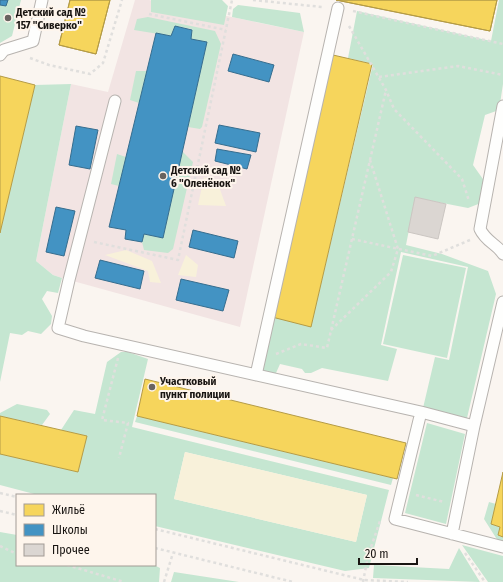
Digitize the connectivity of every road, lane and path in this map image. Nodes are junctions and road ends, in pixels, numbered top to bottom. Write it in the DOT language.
graph roads {
  1 [pos="42,0"];
  2 [pos="122,0"];
  3 [pos="232,0"];
  4 [pos="254,0"];
  5 [pos="338,8"];
  6 [pos="149,14"];
  7 [pos="226,30"];
  8 [pos="503,44"];
  9 [pos="2,53"];
  10 [pos="503,75"];
  11 [pos="379,77"];
  12 [pos="386,90"];
  13 [pos="115,101"];
  14 [pos="503,106"];
  15 [pos="370,160"];
  16 [pos="481,232"];
  17 [pos="80,238"];
  18 [pos="352,239"];
  19 [pos="398,249"];
  20 [pos="503,254"];
  21 [pos="503,302"];
  22 [pos="331,330"];
  23 [pos="122,344"];
  24 [pos="259,362"];
  25 [pos="256,374"];
  26 [pos="421,412"];
  27 [pos="474,426"];
  28 [pos="119,458"];
  29 [pos="0,492"];
  30 [pos="410,493"];
  31 [pos="16,496"];
  32 [pos="398,504"];
  33 [pos="450,504"];
  34 [pos="0,511"];
  35 [pos="16,514"];
  36 [pos="156,529"];
  37 [pos="452,534"];
  38 [pos="0,546"];
  39 [pos="461,547"];
  40 [pos="503,547"];
  41 [pos="156,548"];
  42 [pos="173,553"];
  43 [pos="16,554"];
  44 [pos="70,566"];
  45 [pos="364,581"];
  46 [pos="124,582"];
  47 [pos="164,582"];
  48 [pos="293,582"];
  49 [pos="408,582"];
  50 [pos="485,582"];
  1 -- 9 [label="lane"];
  2 -- 9 [label="path"];
  3 -- 7 [label="path"];
  4 -- 5 [label="path"];
  5 -- 8 [label="path"];
  5 -- 11 [label="path"];
  5 -- 24 [label="lane"];
  6 -- 7 [label="path"];
  7 -- 17 [label="path"];
  10 -- 11 [label="path"];
  11 -- 12 [label="path"];
  12 -- 15 [label="path"];
  12 -- 16 [label="path"];
  13 -- 17 [label="lane"];
  14 -- 16 [label="lane"];
  15 -- 18 [label="path"];
  15 -- 19 [label="path"];
  16 -- 19 [label="path"];
  16 -- 20 [label="lane"];
  17 -- 23 [label="lane"];
  18 -- 19 [label="path"];
  18 -- 22 [label="path"];
  19 -- 22 [label="path"];
  21 -- 27 [label="lane"];
  22 -- 24 [label="path"];
  23 -- 25 [label="lane"];
  23 -- 28 [label="path"];
  24 -- 25 [label="lane"];
  25 -- 26 [label="lane"];
  26 -- 27 [label="lane"];
  26 -- 32 [label="lane"];
  27 -- 37 [label="lane"];
  29 -- 31 [label="path"];
  30 -- 33 [label="path"];
  32 -- 37 [label="lane"];
  32 -- 45 [label="path"];
  34 -- 35 [label="path"];
  36 -- 45 [label="path"];
  37 -- 40 [label="lane"];
  38 -- 43 [label="path"];
  39 -- 50 [label="path"];
  41 -- 42 [label="path"];
  42 -- 47 [label="path"];
  42 -- 48 [label="path"];
  44 -- 46 [label="path"];
  45 -- 49 [label="path"];
}
